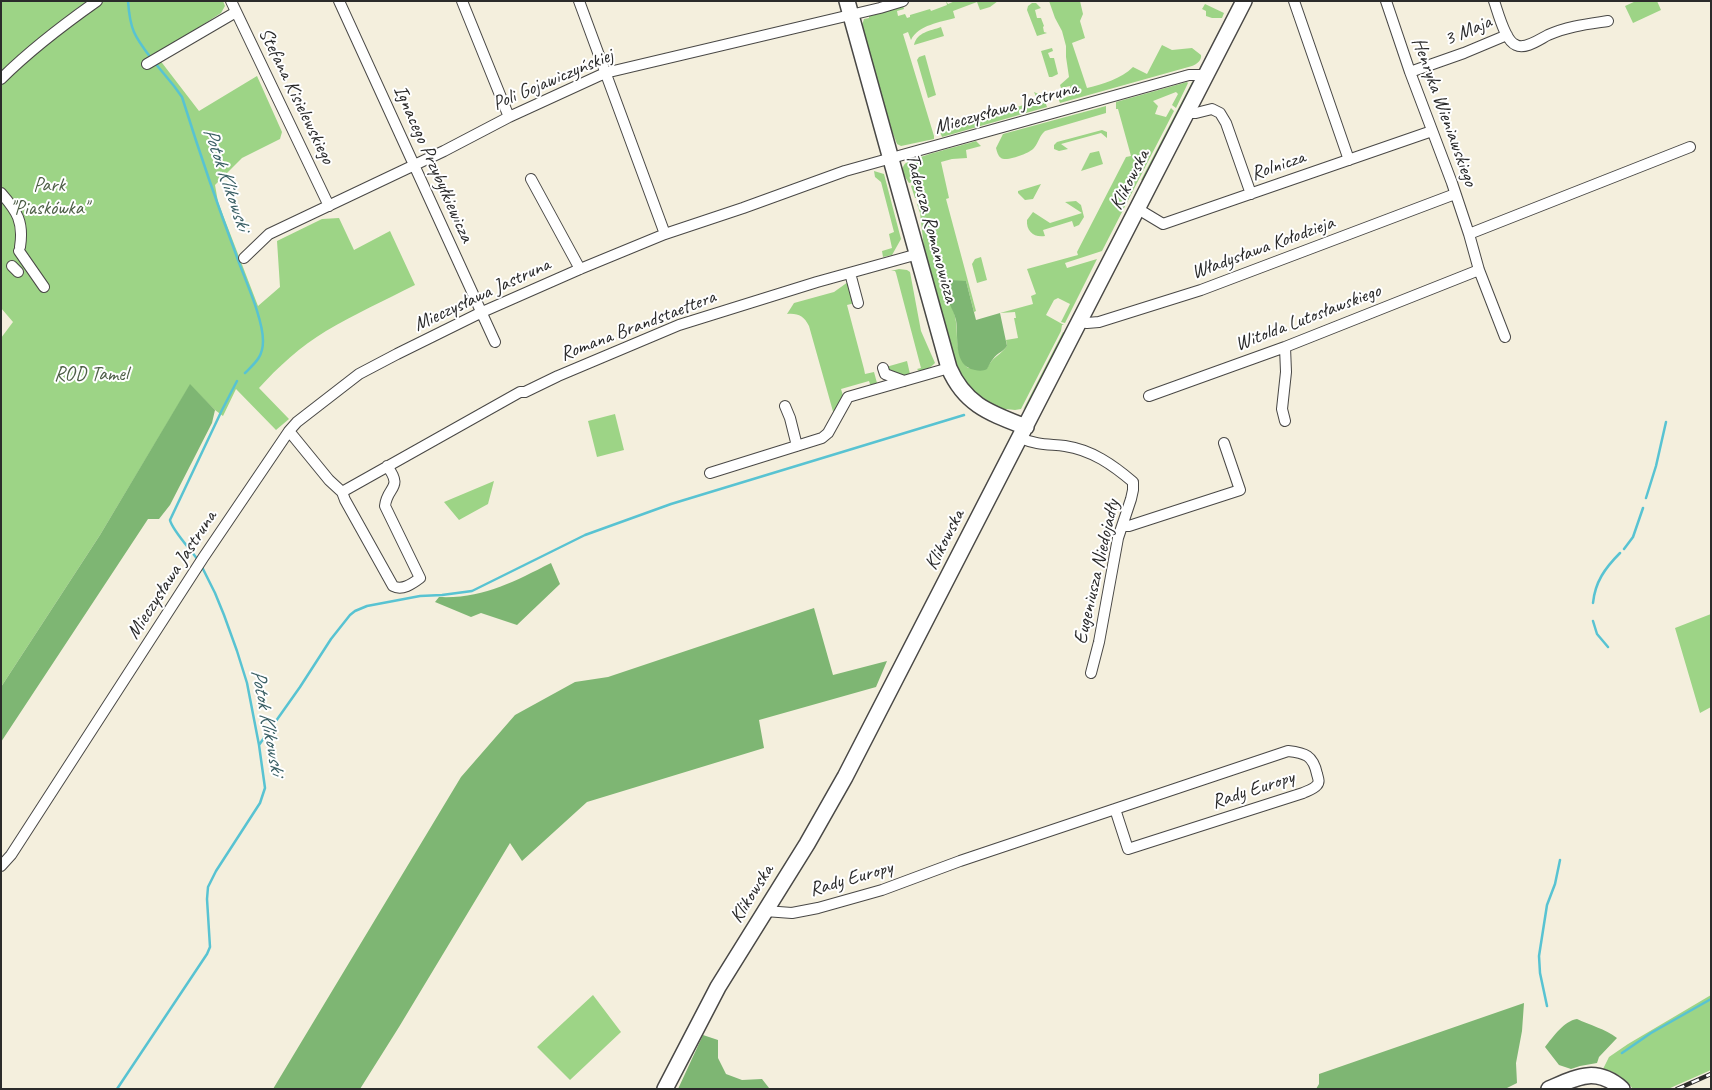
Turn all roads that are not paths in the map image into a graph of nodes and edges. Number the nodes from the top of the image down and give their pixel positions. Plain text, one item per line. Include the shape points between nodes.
1 (97, 1) edge
2 (231, 1) edge
3 (339, 1) edge
4 (462, 1) edge
5 (579, 1) edge
6 (903, 1) edge
7 (1244, 1) edge
8 (1294, 1) edge
9 (1386, 1) edge
10 (1494, 1) edge
11 (849, 8) edge
12 (236, 12) junction
13 (1608, 21) dead end
14 (1507, 34) junction
15 (151, 61) dead end
16 (605, 72) junction
17 (1410, 72) junction
18 (1206, 75) junction
19 (1, 78) edge
20 (1187, 112) junction
21 (509, 117) junction
22 (1432, 131) junction
23 (1690, 147) dead end
24 (891, 158) junction
25 (1349, 160) junction
26 (414, 164) junction
27 (531, 179) dead end
28 (1, 193) edge
29 (1251, 194) junction
30 (1455, 194) junction
31 (329, 206) junction
32 (1138, 209) junction
33 (666, 234) junction
34 (1470, 234) junction
35 (918, 254) junction
36 (244, 258) dead end
37 (580, 269) junction
38 (1479, 270) junction
39 (853, 272) junction
40 (44, 287) dead end
41 (861, 302) dead end
42 (480, 313) junction
43 (1080, 322) junction
44 (1505, 337) dead end
45 (495, 342) dead end
46 (1285, 347) junction
47 (949, 368) junction
48 (904, 381) junction
49 (886, 386) junction
50 (1149, 396) dead end
51 (785, 406) dead end
52 (1285, 421) dead end
53 (289, 431) junction
54 (1023, 432) junction
55 (1224, 443) dead end
56 (797, 446) junction
57 (387, 466) junction
58 (710, 473) dead end
59 (342, 492) junction
60 (1122, 526) junction
61 (1091, 673) dead end
62 (1115, 809) junction
63 (1, 866) edge
64 (765, 911) junction
65 (665, 1089) edge
66 (1549, 1089) edge
67 (1622, 1089) edge

1 - 19 street
2 - 12 street, Stefana Kisielewskiego
3 - 26 street, Ignacego Przybyłkiewicza
4 - 21 street
5 - 16 street
6 - 11 street, Poli Gojawiczyńskiej
7 - 18 street, Klikowska
8 - 25 street
9 - 17 street, Henryka Wieniawskiego
10 - 14 street, 3 Maja
11 - 16 street, Poli Gojawiczyńskiej
11 - 24 street, Tadeusza Romanowicza
12 - 15 street
12 - 31 street, Stefana Kisielewskiego
13 - 14 street via 1574,26 1524,46 1516,46
14 - 17 street, 3 Maja
16 - 21 street, Poli Gojawiczyńskiej
16 - 33 street
17 - 22 street, Henryka Wieniawskiego
18 - 20 street, Klikowska
18 - 24 street, Mieczysława Jastruna via 1189,74
20 - 29 street via 1212,109 1220,113
20 - 32 street, Klikowska
21 - 26 street, Poli Gojawiczyńskiej
22 - 25 street, Rolnicza
22 - 30 street, Henryka Wieniawskiego
23 - 34 street
24 - 33 street, Mieczysława Jastruna
24 - 35 street, Tadeusza Romanowicza
25 - 29 street, Rolnicza
26 - 31 street, Poli Gojawiczyńskiej
26 - 42 street, Ignacego Przybyłkiewicza
27 - 37 street
28 - 40 street via 22,224 19,249
29 - 32 street, Rolnicza via 1163,224
30 - 34 street, Henryka Wieniawskiego
30 - 43 street, Władysława Kołodzieja via 1201,290 1099,322
31 - 36 street, Poli Gojawiczyńskiej via 270,234
32 - 43 street, Klikowska
33 - 37 street, Mieczysława Jastruna
34 - 38 street, Henryka Wieniawskiego
35 - 39 street, Romana Brandstaettera
35 - 47 street, Tadeusza Romanowicza
37 - 42 street, Mieczysława Jastruna
38 - 44 street, Henryka Wieniawskiego
38 - 46 street, Witolda Lutosławskiego
39 - 41 street
39 - 57 street, Romana Brandstaettera via 676,326 520,392
42 - 45 street, Ignacego Przybyłkiewicza
42 - 53 street, Mieczysława Jastruna via 359,374
43 - 54 street, Klikowska
46 - 50 street, Witolda Lutosławskiego
46 - 52 street via 1282,409
47 - 48 street
47 - 54 street, Tadeusza Romanowicza via 958,385 978,406
48 - 49 street
48 - 49 street via 885,374 880,368 882,382
49 - 56 street via 848,397 828,433
51 - 56 street
53 - 59 street
53 - 63 street, Mieczysława Jastruna
54 - 60 street, Eugeniusza Niedojadły via 1033,444 1078,449 1100,457 1133,482
54 - 64 street, Klikowska via 836,794
55 - 60 street via 1240,490
56 - 58 street
57 - 59 street, Romana Brandstaettera
57 - 59 street via 395,481 385,506 420,578 416,581 403,587 392,586
60 - 61 street, Eugeniusza Niedojadły
62 - 62 street, Rady Europy via 1288,752 1301,752 1311,758 1319,782 1303,793 1128,849
62 - 64 street, Rady Europy via 882,890 792,913
64 - 65 street, Klikowska via 718,987
66 - 67 street via 1582,1076 1598,1076 1613,1081

